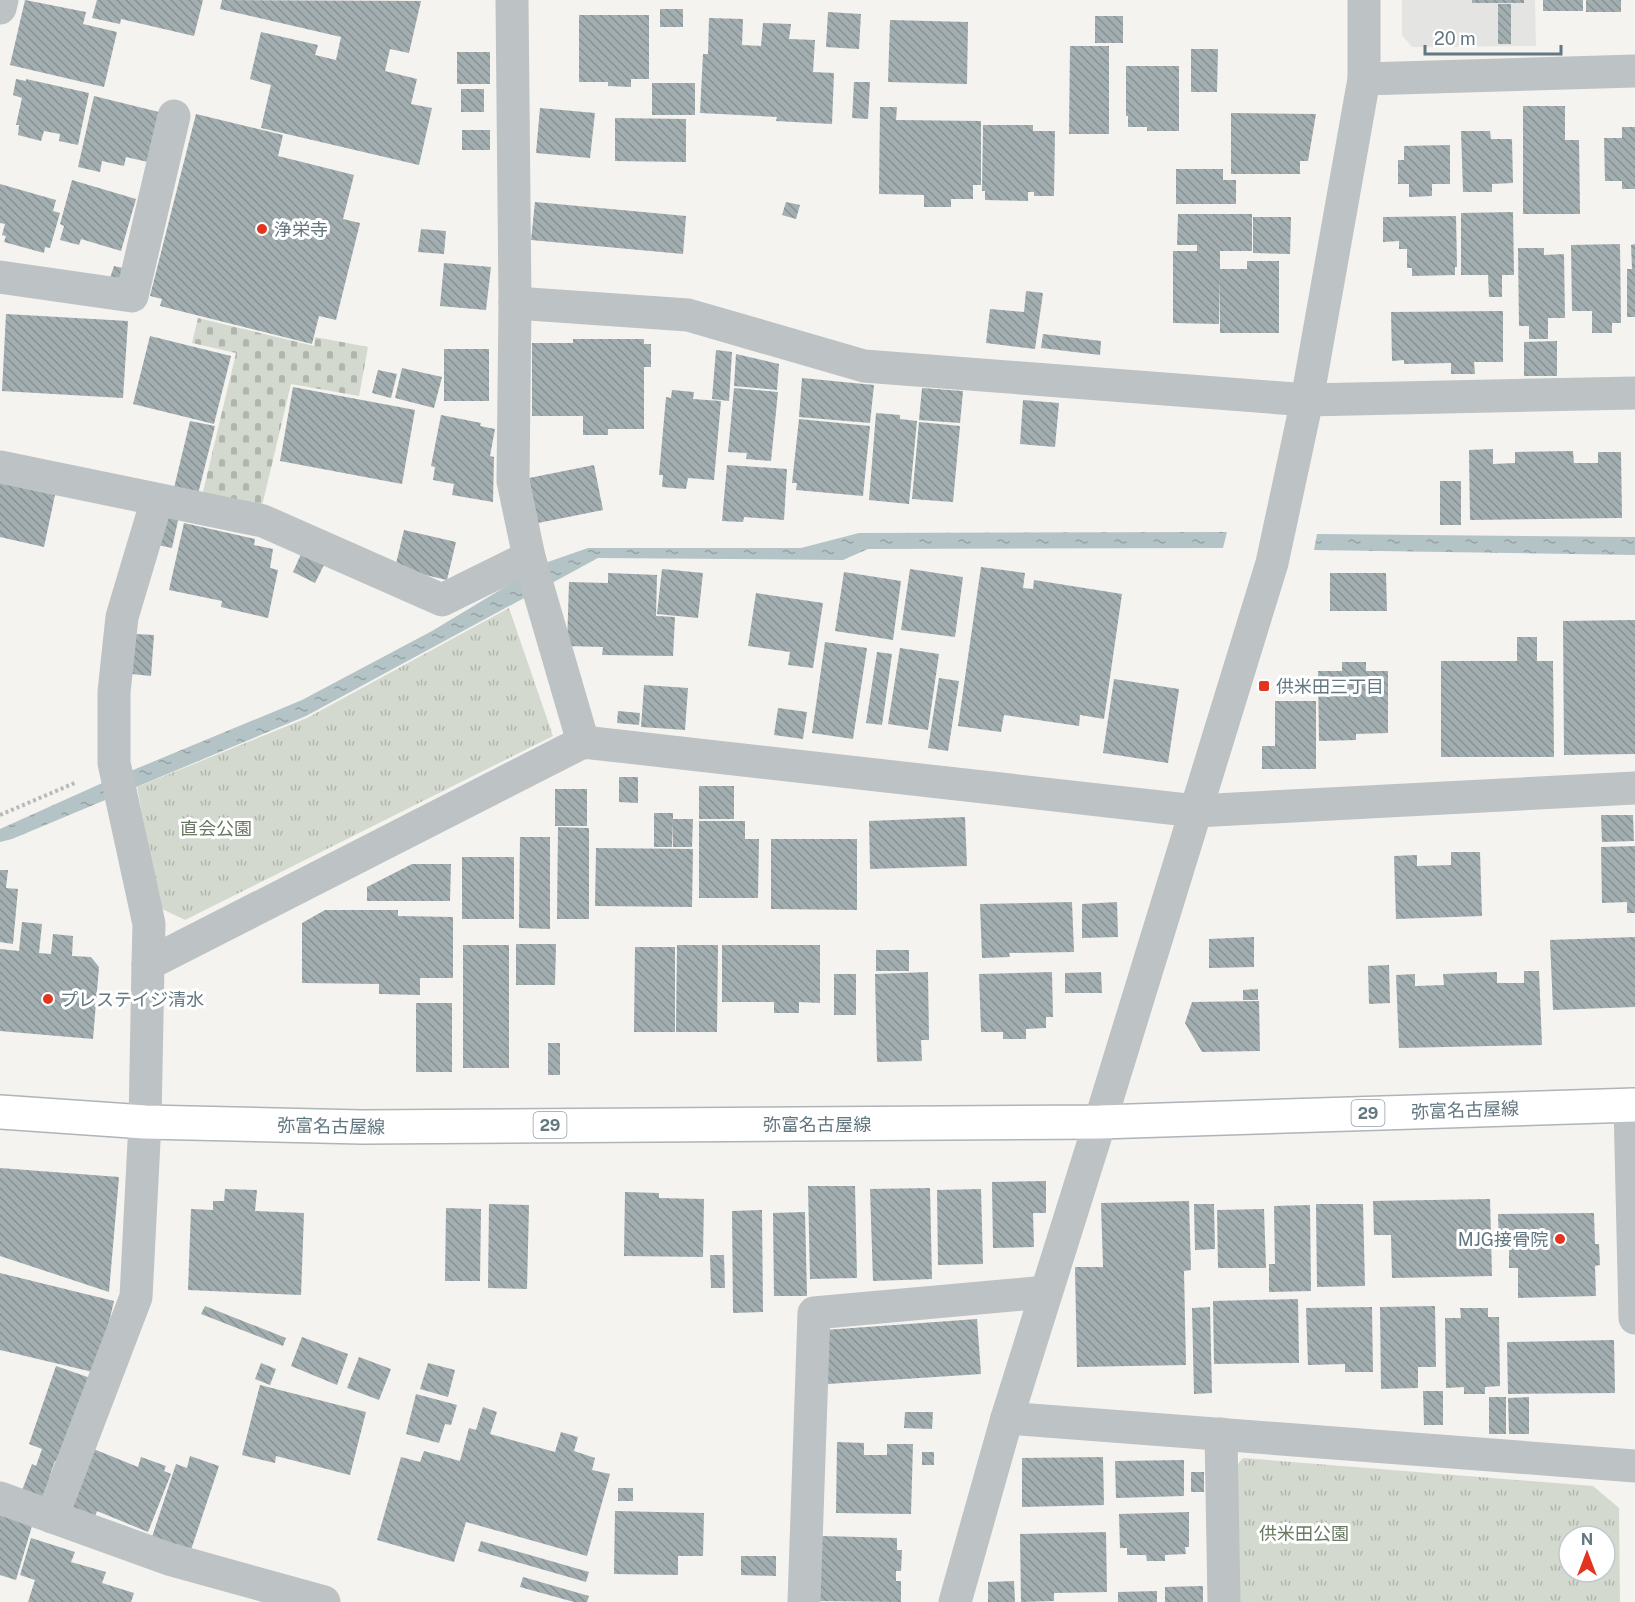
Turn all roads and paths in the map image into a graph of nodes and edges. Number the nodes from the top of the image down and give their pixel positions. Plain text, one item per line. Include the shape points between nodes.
1 (2, 0) edge
2 (1364, 0) edge
3 (518, 2) edge
4 (0, 9) edge
5 (1635, 71) edge
6 (1364, 79) junction
7 (174, 116) dead end
8 (0, 277) edge
9 (515, 303) junction
10 (1635, 393) edge
11 (1307, 400) junction
12 (0, 467) edge
13 (157, 500) junction
14 (534, 573) junction
15 (583, 742) junction
16 (117, 777) junction
17 (1635, 788) edge
18 (1196, 811) junction
19 (0, 814) edge
20 (148, 964) junction
21 (1632, 1105) edge
22 (0, 1112) edge
23 (145, 1122) junction
24 (1100, 1122) junction
25 (1046, 1292) junction
26 (1635, 1318) edge
27 (1007, 1418) junction
28 (1221, 1434) junction
29 (1635, 1466) edge
30 (0, 1498) edge
31 (52, 1516) junction
32 (324, 1602) edge
33 (804, 1602) edge
34 (955, 1602) edge
35 (1224, 1602) edge

1 - 4 street
2 - 6 street
3 - 9 street
5 - 6 street
6 - 11 street
7 - 8 street via 132,296
9 - 11 street via 688,315 864,366
9 - 14 street via 513,481
10 - 11 street
11 - 18 street via 1272,563
12 - 13 street
13 - 14 street via 263,521 442,600
13 - 16 street via 122,617 114,692
14 - 15 street
15 - 18 street
15 - 20 street
16 - 19 path via 74,784
16 - 20 street via 149,924
17 - 18 street
18 - 24 street
20 - 23 street
21 - 24 main road, 弥富名古屋線 / 29
21 - 26 street
22 - 23 main road, 弥富名古屋線 / 29
23 - 24 main road, 弥富名古屋線 / 29 via 362,1127
23 - 31 street via 136,1297
24 - 25 street
25 - 27 street
25 - 33 street via 814,1313
27 - 28 street
27 - 34 street
28 - 29 street
28 - 35 street
30 - 31 street
31 - 32 street via 169,1559

